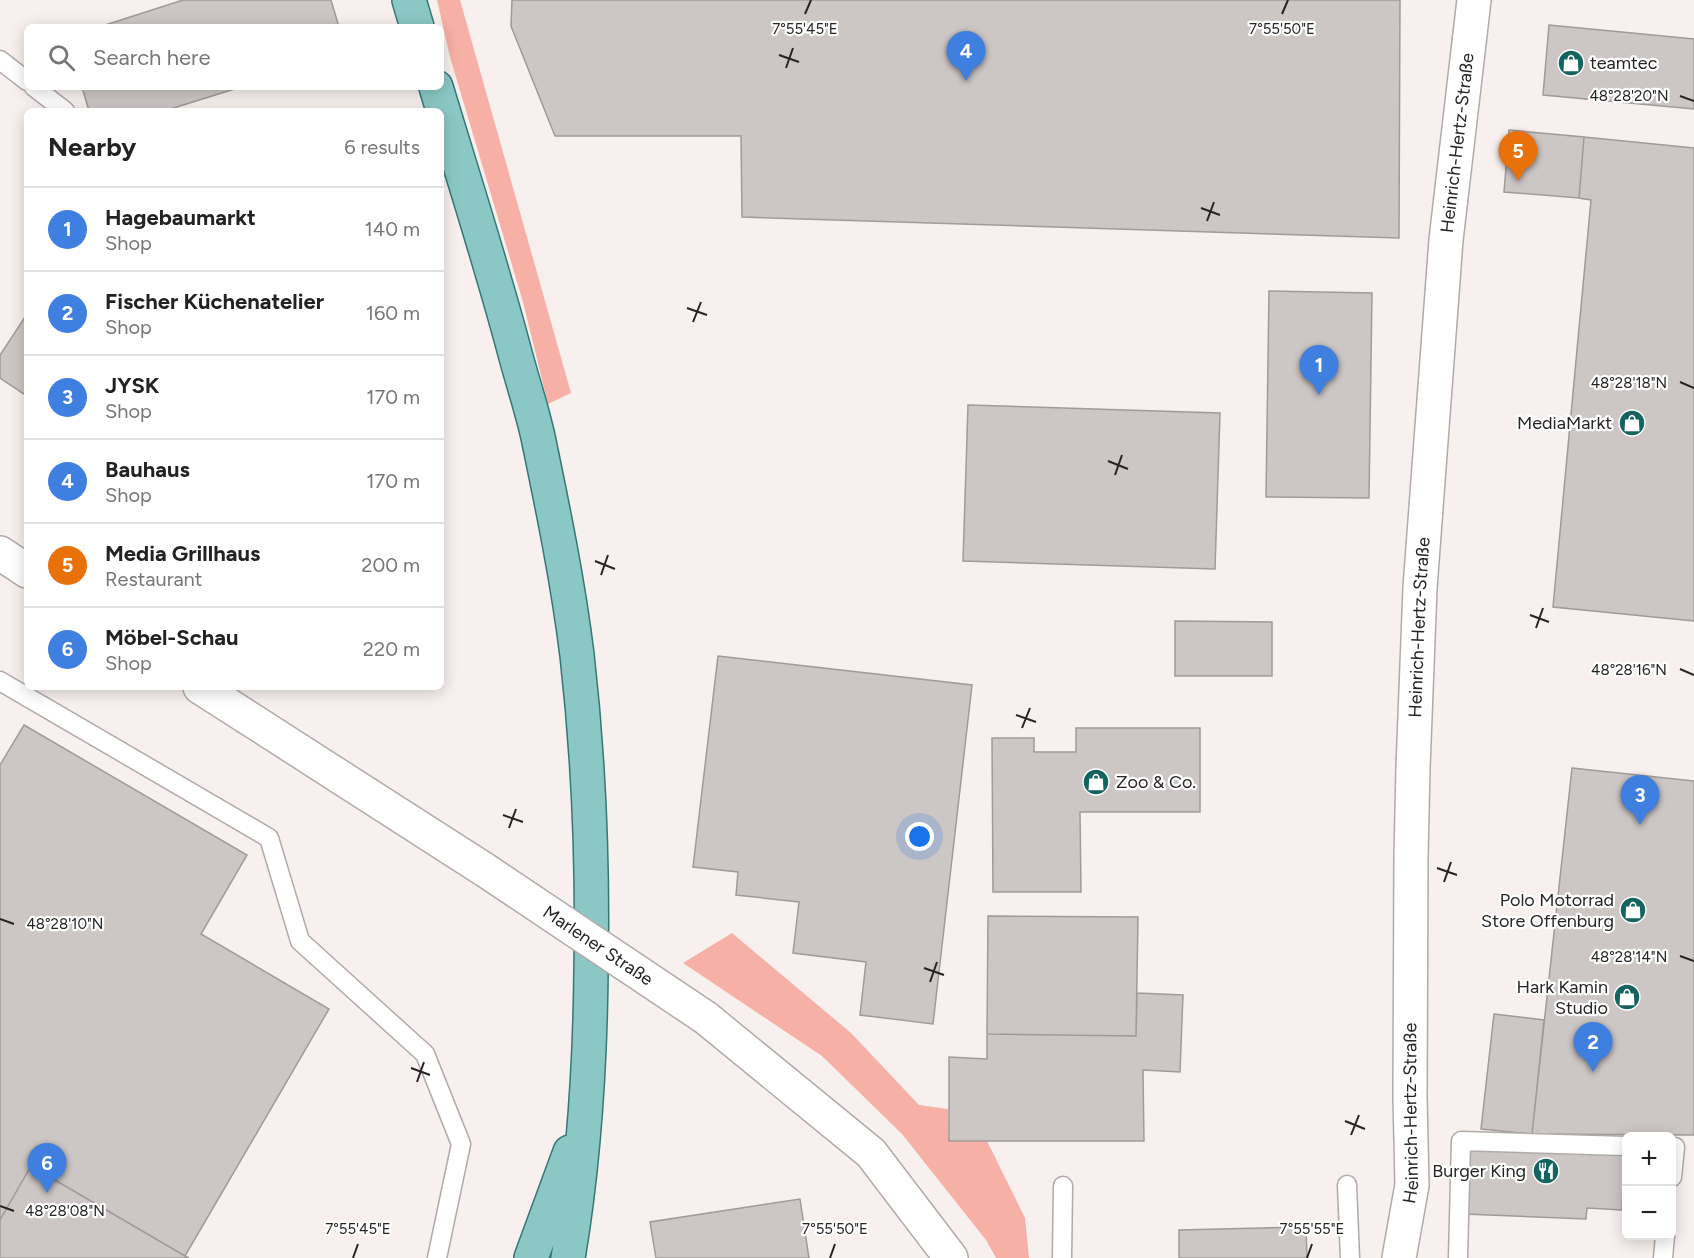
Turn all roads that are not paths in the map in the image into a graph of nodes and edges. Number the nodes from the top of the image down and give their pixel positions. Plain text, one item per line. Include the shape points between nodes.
1 (409, 0) edge
2 (1474, 0) edge
3 (416, 24) edge
4 (0, 60) edge
5 (24, 79) edge
6 (38, 90) edge
7 (437, 90) edge
8 (61, 108) edge
9 (442, 108) edge
10 (444, 113) edge
11 (0, 552) edge
12 (24, 569) edge
13 (0, 681) edge
14 (205, 690) edge
15 (586, 1109) junction
16 (1622, 1146) edge
17 (1347, 1185) dead end
18 (1063, 1186) dead end
19 (576, 1212) junction
20 (1665, 1240) edge
21 (437, 1258) edge
22 (531, 1258) edge
23 (568, 1258) edge
24 (588, 1258) edge
25 (951, 1258) edge
26 (1062, 1258) edge
27 (1350, 1258) edge
28 (1399, 1258) edge
29 (1458, 1258) edge
30 (1663, 1258) edge

1 - 3 main road
2 - 28 street, Heinrich-Hertz-Straße via 1446,240 1420,588 1411,857 1413,1185
4 - 5 lane
6 - 8 lane
7 - 9 main road
10 - 15 main road via 537,434 577,655 592,890
11 - 12 street
13 - 21 lane via 269,838 300,940 425,1054 449,1114 460,1144
14 - 25 street, Marlener Straße, bridge via 706,1018 871,1154
15 - 19 main road
15 - 22 main road
16 - 29 lane via 1461,1141
17 - 27 lane
18 - 26 lane
19 - 23 main road
19 - 24 main road
20 - 30 lane

